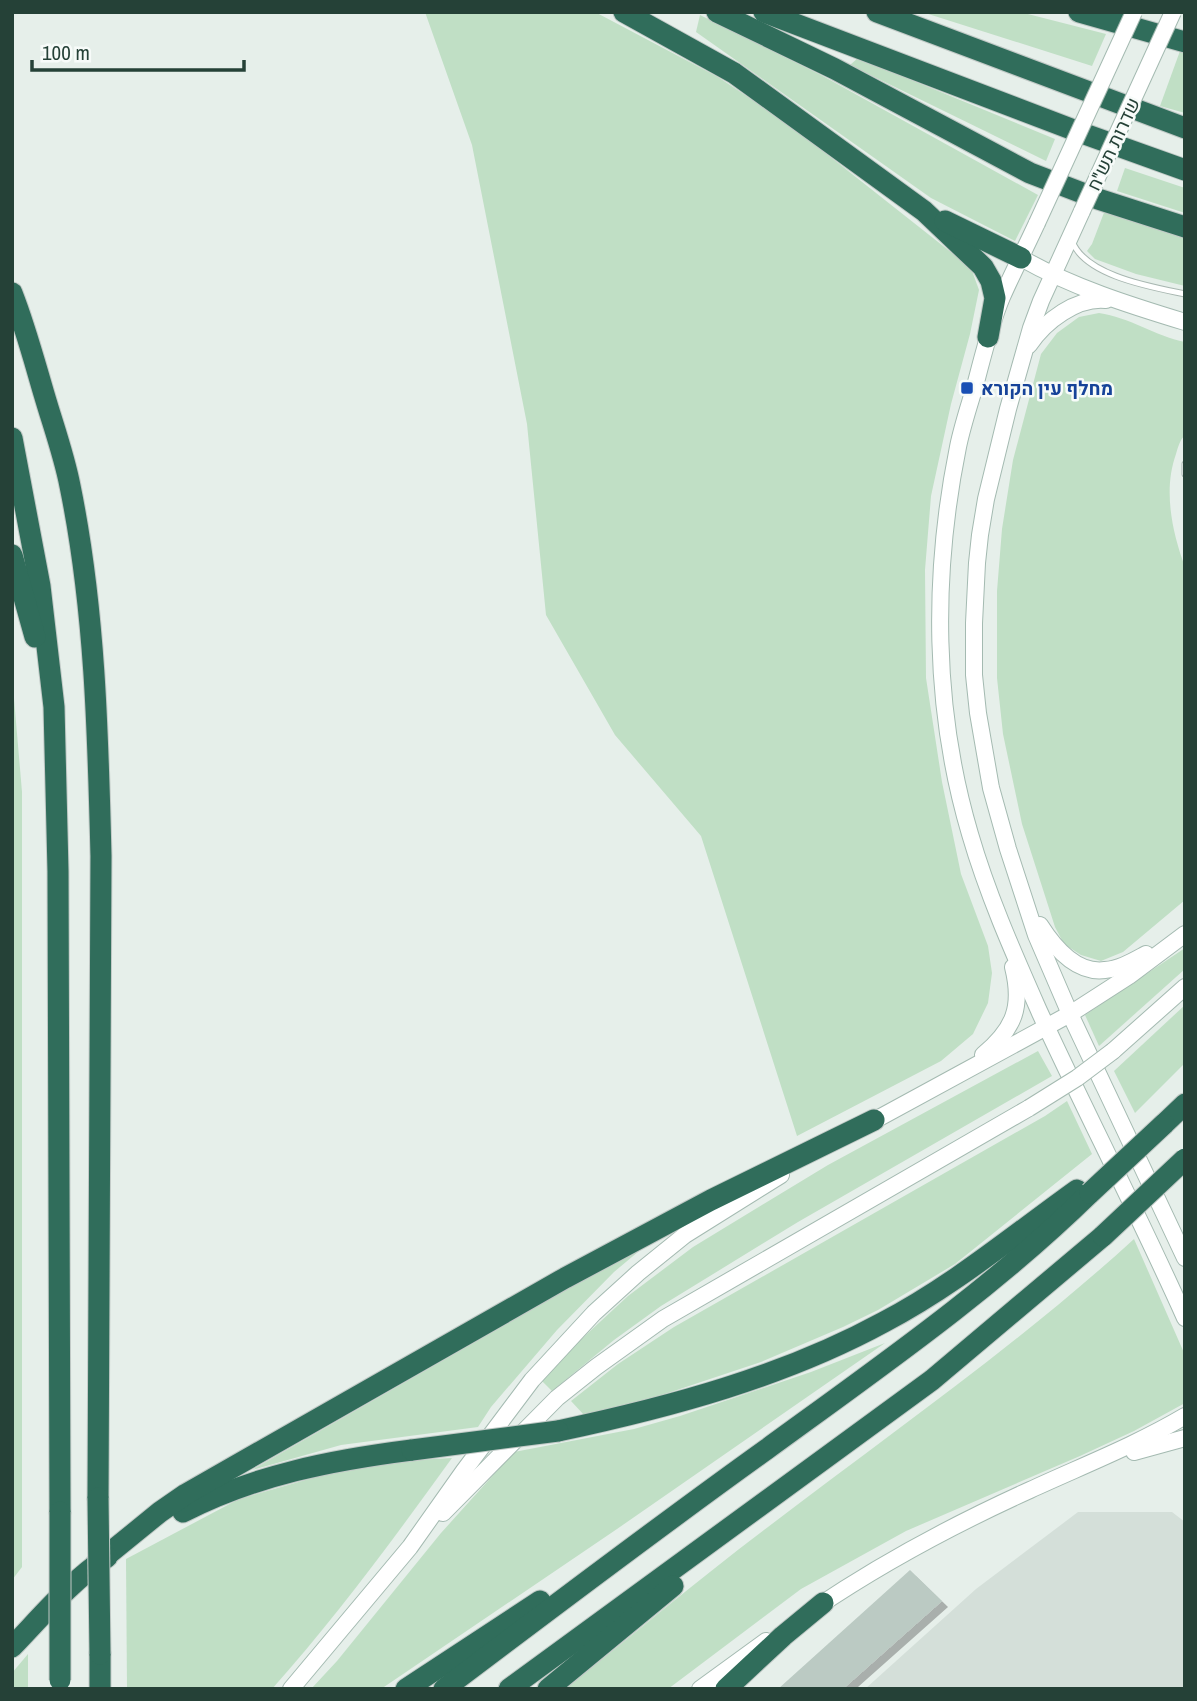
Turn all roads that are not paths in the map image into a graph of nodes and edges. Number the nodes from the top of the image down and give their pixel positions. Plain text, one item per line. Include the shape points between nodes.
1 (624, 12) edge
2 (717, 12) edge
3 (764, 12) edge
4 (877, 12) edge
5 (1079, 12) edge
6 (1134, 12) edge
7 (1173, 12) edge
8 (1185, 42) edge
9 (1185, 128) edge
10 (1185, 170) edge
11 (924, 211) junction
12 (1185, 227) edge
13 (1070, 237) junction
14 (1021, 258) junction
15 (1052, 276) junction
16 (12, 293) edge
17 (1185, 294) edge
18 (1119, 300) junction
19 (1185, 323) edge
20 (988, 337) junction
21 (1022, 356) junction
22 (12, 438) edge
23 (1185, 464) edge
24 (1185, 474) edge
25 (12, 555) edge
26 (54, 707) junction
27 (1024, 900) junction
28 (1003, 931) junction
29 (1185, 933) edge
30 (1185, 987) edge
31 (1070, 1014) junction
32 (1047, 1028) junction
33 (965, 1070) junction
34 (1185, 1104) edge
35 (874, 1120) junction
36 (1185, 1159) edge
37 (1087, 1189) junction
38 (1185, 1258) edge
39 (1185, 1318) edge
40 (886, 1415) junction
41 (1185, 1416) edge
42 (1185, 1438) edge
43 (1071, 1471) junction
44 (674, 1516) junction
45 (410, 1548) junction
46 (96, 1564) junction
47 (823, 1603) junction
48 (12, 1647) edge
49 (60, 1684) edge
50 (100, 1689) edge
51 (291, 1689) edge
52 (406, 1689) edge
53 (444, 1689) edge
54 (509, 1689) edge
55 (548, 1689) edge
56 (700, 1689) edge
57 (726, 1689) edge

1 - 11 highway via 734,73
2 - 12 highway via 1030,173
3 - 10 highway
4 - 9 highway
5 - 8 highway
6 - 14 main road, שדרות תש"ח, bridge
7 - 13 main road, שדרות תש"ח, bridge
11 - 14 highway
11 - 20 highway via 983,267 995,298
13 - 15 main road, שדרות תש"ח
13 - 17 lane via 1080,255 1099,269
14 - 15 main road
14 - 20 main road, שדרות תש"ח
15 - 18 main road
15 - 21 main road, שדרות תש"ח
16 - 50 highway, bridge via 70,484 94,662 101,856
18 - 19 main road
18 - 21 main road via 1088,300 1076,306 1047,325
20 - 28 main road, שדרות תש"ח via 958,446 950,494 941,593 941,665 957,787
21 - 27 main road, שדרות תש"ח via 980,535 974,676 990,788
22 - 26 highway via 40,586
23 - 24 lane
25 - 26 highway
26 - 49 highway, bridge
27 - 29 main road via 1049,940 1069,960 1095,971 1118,968
27 - 31 main road
28 - 32 main road
28 - 33 main road via 1015,976 1017,1006 1004,1034
29 - 31 main road
30 - 45 main road, bridge via 1077,1078 629,1343 557,1398
31 - 32 main road
31 - 38 main road
32 - 33 main road
32 - 39 main road
33 - 35 main road
34 - 37 highway, bridge
35 - 45 main road via 685,1235 608,1300 532,1380
35 - 46 highway via 565,1278 186,1494
36 - 40 highway, bridge via 1103,1236
37 - 44 highway via 1016,1260 925,1334
37 - 46 highway, bridge via 884,1322 768,1373 558,1431 370,1455 281,1474 227,1491 180,1513
40 - 54 highway
40 - 55 highway
41 - 43 main road
42 - 43 main road
43 - 47 main road via 923,1542
44 - 52 highway
44 - 53 highway
45 - 51 main road
46 - 48 highway
47 - 56 main road
47 - 57 highway

